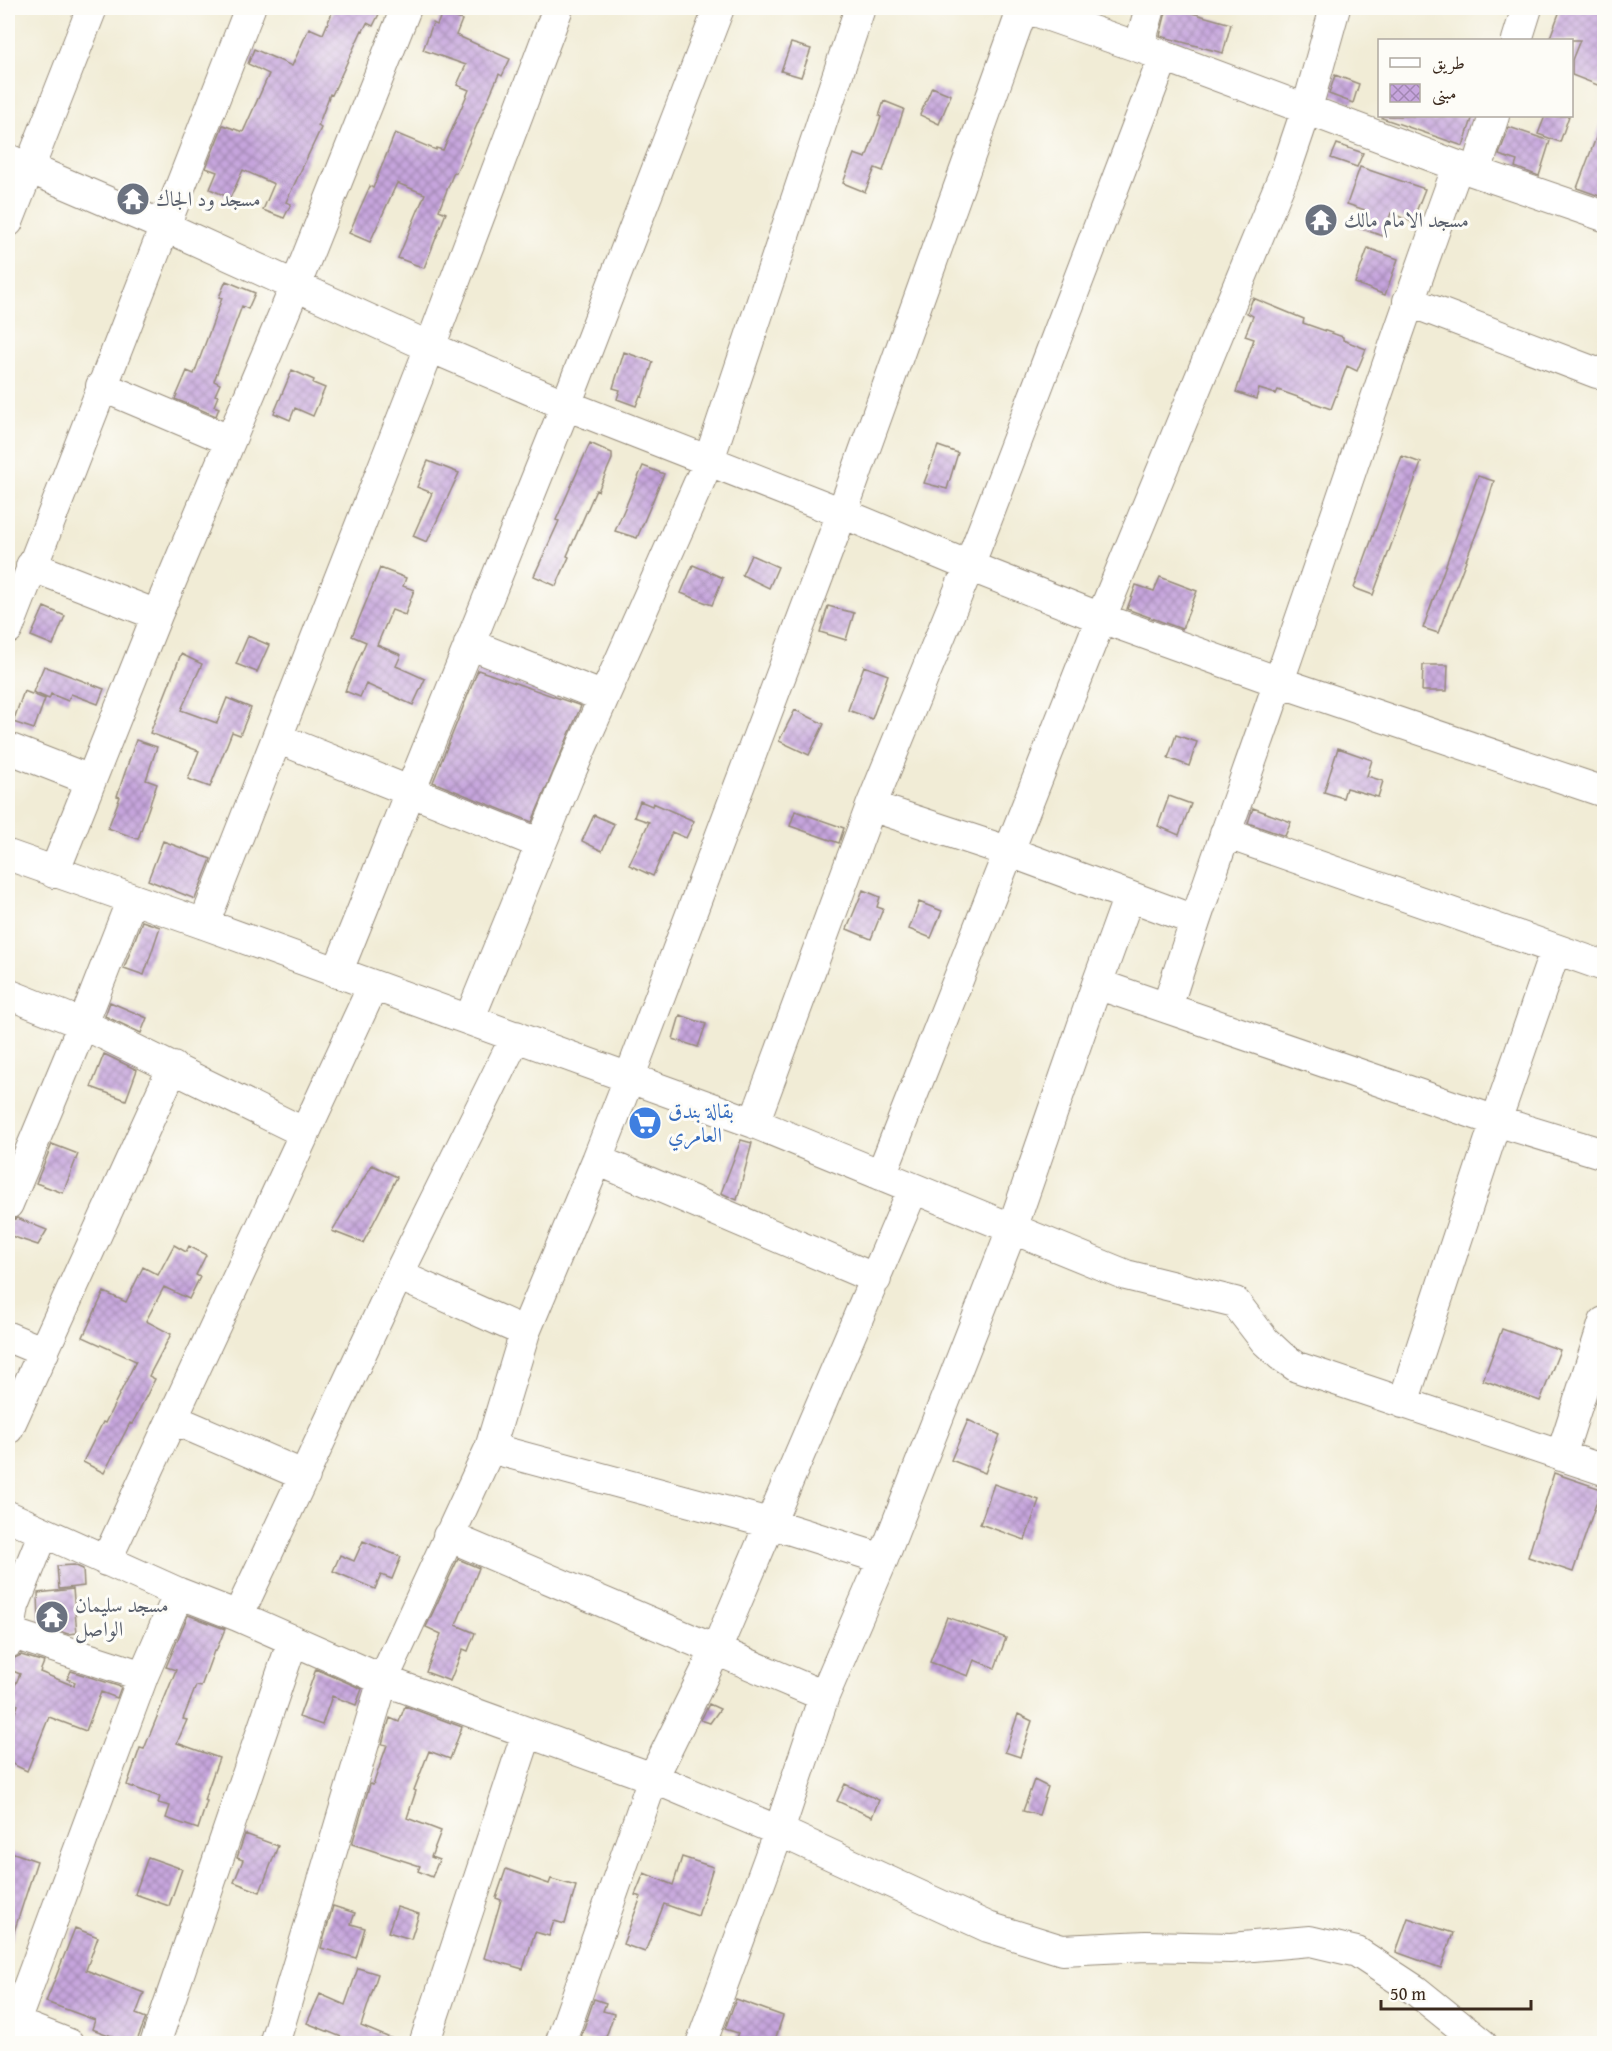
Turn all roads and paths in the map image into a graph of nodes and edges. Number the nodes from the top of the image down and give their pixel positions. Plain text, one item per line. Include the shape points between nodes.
1 (92, 8) edge
2 (250, 8) edge
3 (406, 8) edge
4 (558, 8) edge
5 (719, 8) edge
6 (860, 8) edge
7 (1150, 8) edge
8 (1335, 8) edge
9 (1527, 8) edge
10 (1039, 10) edge
11 (1516, 39) edge
12 (1151, 51) junction
13 (1307, 108) junction
14 (1493, 117) edge
15 (18, 163) edge
16 (1467, 169) junction
17 (1605, 216) edge
18 (8, 222) edge
19 (164, 226) junction
20 (295, 287) junction
21 (1408, 301) junction
22 (430, 347) junction
23 (1605, 371) edge
24 (101, 386) junction
25 (566, 405) junction
26 (229, 440) junction
27 (710, 460) junction
28 (842, 513) junction
29 (32, 566) junction
30 (969, 566) junction
31 (157, 615) junction
32 (1101, 618) junction
33 (8, 629) edge
34 (469, 644) junction
35 (1279, 682) junction
36 (604, 697) junction
37 (277, 738) junction
38 (8, 748) edge
39 (90, 780) junction
40 (1605, 792) edge
41 (410, 793) junction
42 (871, 806) junction
43 (1225, 833) junction
44 (541, 844) junction
45 (1010, 852) junction
46 (8, 855) edge
47 (54, 873) junction
48 (1129, 896) junction
49 (132, 899) junction
50 (1194, 920) junction
51 (204, 924) junction
52 (1556, 951) junction
53 (1605, 966) edge
54 (337, 973) junction
55 (1097, 984) junction
56 (373, 986) junction
57 (8, 993) edge
58 (1167, 1008) junction
59 (469, 1020) junction
60 (83, 1024) junction
61 (516, 1036) junction
62 (173, 1067) junction
63 (630, 1076) junction
64 (1496, 1120) junction
65 (754, 1123) junction
66 (305, 1132) junction
67 (1605, 1154) edge
68 (597, 1160) junction
69 (881, 1175) junction
70 (913, 1189) junction
71 (8, 1204) edge
72 (1012, 1229) junction
73 (398, 1275) junction
74 (876, 1279) junction
75 (1605, 1322) edge
76 (525, 1332) junction
77 (8, 1337) edge
78 (44, 1352) junction
79 (1403, 1403) junction
80 (173, 1419) junction
81 (8, 1430) edge
82 (490, 1448) junction
83 (1561, 1456) junction
84 (1605, 1470) edge
85 (305, 1476) junction
86 (8, 1516) edge
87 (770, 1522) junction
88 (43, 1534) junction
89 (447, 1536) junction
90 (883, 1559) junction
91 (106, 1561) junction
92 (179, 1593) junction
93 (238, 1616) junction
94 (10, 1621) edge
95 (293, 1640) junction
96 (716, 1650) junction
97 (143, 1676) junction
98 (383, 1680) junction
99 (824, 1696) junction
100 (527, 1733) junction
101 (653, 1778) junction
102 (779, 1831) junction
103 (10, 2028) edge
104 (69, 2043) edge
105 (155, 2043) edge
106 (273, 2043) edge
107 (424, 2043) edge
108 (560, 2043) edge
109 (701, 2043) edge
110 (1482, 2043) edge

1 - 15 street
2 - 19 street
3 - 20 street
4 - 22 street
5 - 25 street
6 - 27 street
7 - 12 street
8 - 13 street
9 - 11 street
10 - 12 street
10 - 28 street
12 - 13 street
12 - 30 street
13 - 16 street
13 - 32 street via 1287,167
14 - 16 street
15 - 18 street
15 - 19 street
16 - 17 street
16 - 21 street
19 - 20 street
19 - 24 street
20 - 22 street
20 - 26 street
21 - 23 street via 1597,373
21 - 35 street
22 - 25 street
22 - 37 street
24 - 26 street
24 - 29 street
25 - 27 street
25 - 34 street
26 - 31 street
27 - 28 street
27 - 36 street
28 - 30 street
28 - 63 street
29 - 31 street
29 - 33 street
30 - 32 street
30 - 42 street
31 - 39 street
32 - 35 street
32 - 45 street
34 - 36 street
34 - 41 street
35 - 40 street
35 - 43 street
36 - 44 street
37 - 41 street
37 - 51 street
38 - 39 street
39 - 47 street
41 - 44 street
41 - 54 street
42 - 45 street
42 - 65 street
43 - 50 street
43 - 52 street
44 - 59 street
45 - 48 street
45 - 69 street
46 - 47 street
47 - 49 street
48 - 50 street
48 - 55 street
49 - 51 street
49 - 60 street
50 - 58 street
51 - 54 street
52 - 53 street
52 - 64 street
54 - 56 street
55 - 58 street
55 - 72 street
56 - 59 street
56 - 66 street
57 - 60 street
58 - 64 street
59 - 61 street
60 - 62 street
60 - 71 street
61 - 63 street
61 - 73 street
62 - 66 street
62 - 78 street
63 - 65 street
63 - 68 street
64 - 67 street
64 - 79 street
65 - 69 street
66 - 80 street
68 - 74 street
68 - 76 street
69 - 70 street
70 - 72 street
70 - 74 street
72 - 79 street via 1126,1275 1235,1302 1265,1341 1297,1367
72 - 90 street
73 - 76 street
73 - 85 street
74 - 87 street
75 - 83 street
76 - 82 street
77 - 78 street
78 - 81 street
79 - 83 street
80 - 85 street
80 - 91 street
82 - 87 street
82 - 89 street
83 - 84 street
85 - 93 street
86 - 88 street
87 - 90 street
87 - 96 street
88 - 91 street
88 - 94 street
89 - 96 street
89 - 98 street
90 - 99 street
91 - 92 street
92 - 93 street
92 - 97 street
93 - 95 street
94 - 97 street
95 - 98 street
95 - 105 street
96 - 99 street
96 - 101 street
97 - 103 street
98 - 100 street
98 - 106 street
99 - 102 street
100 - 101 street
100 - 107 street
101 - 102 street
101 - 108 street
102 - 109 street
102 - 110 street via 988,1927 1062,1950 1146,1946 1231,1948 1310,1941 1357,1952 1415,1990
103 - 104 street

